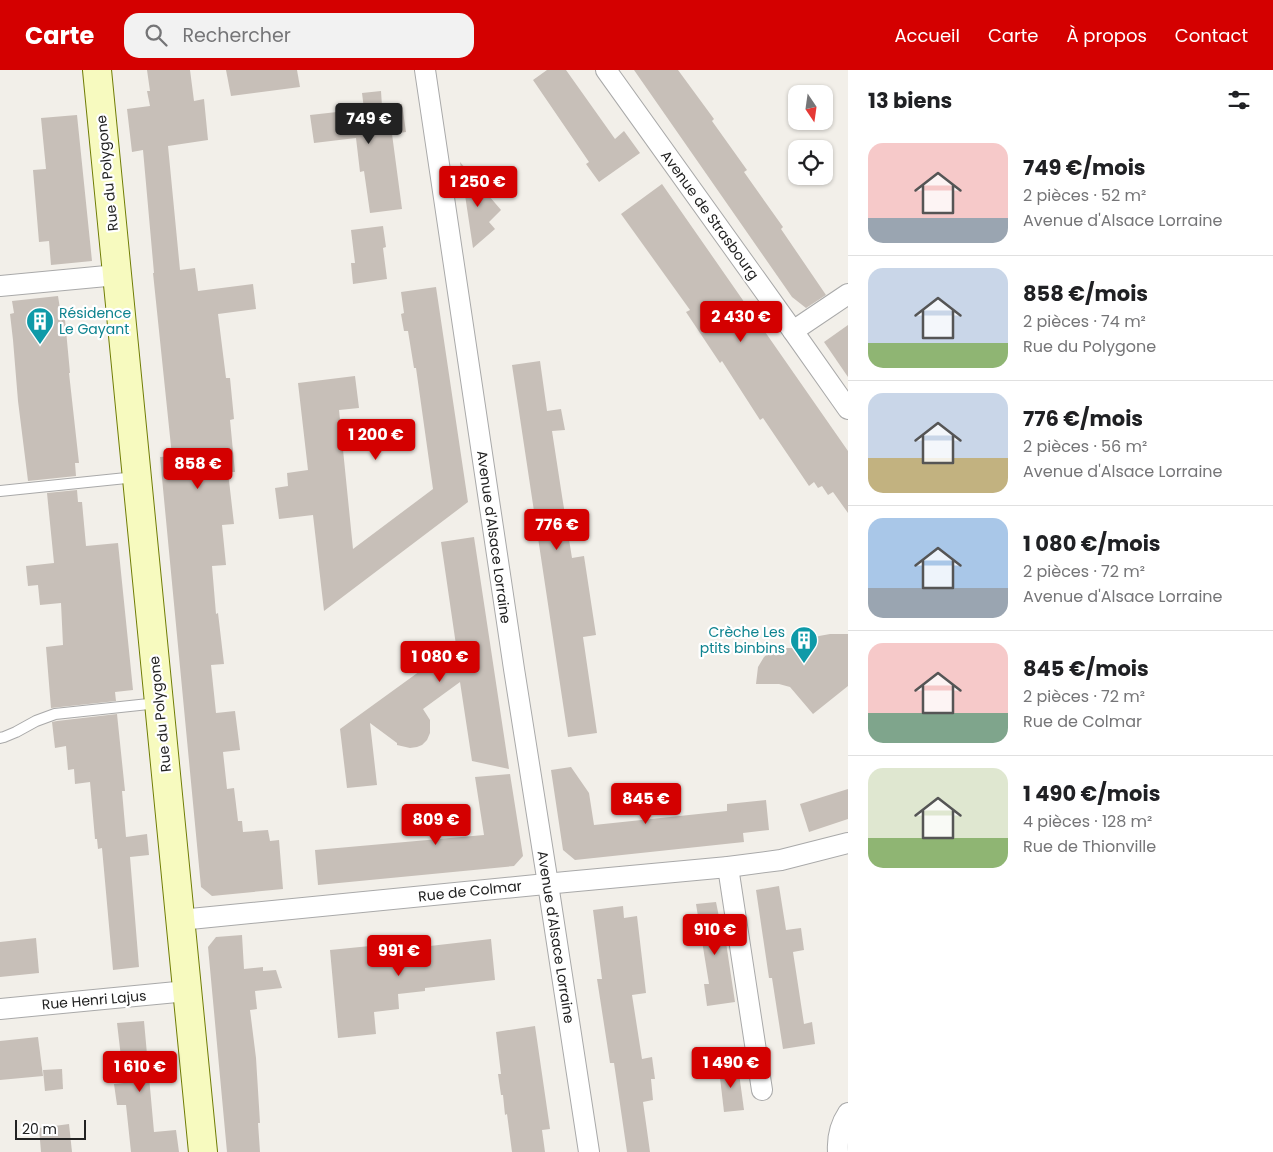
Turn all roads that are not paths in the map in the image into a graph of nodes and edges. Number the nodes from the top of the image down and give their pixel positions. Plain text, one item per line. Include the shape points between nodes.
1 (97, 70) edge
2 (426, 70) edge
3 (606, 70) edge
4 (117, 275) junction
5 (0, 286) edge
6 (848, 294) edge
7 (793, 331) junction
8 (848, 409) edge
9 (136, 477) junction
10 (0, 491) edge
11 (159, 703) junction
12 (0, 738) edge
13 (848, 843) edge
14 (728, 867) junction
15 (548, 884) junction
16 (180, 920) junction
17 (187, 991) junction
18 (0, 1009) edge
19 (762, 1090) dead end
20 (848, 1113) edge
21 (203, 1152) edge
22 (589, 1152) edge
23 (838, 1152) edge

1 - 4 street, Rue du Polygone
2 - 15 street, Avenue d'Alsace Lorraine
3 - 7 street, Avenue de Strasbourg
4 - 5 street
4 - 9 street, Rue du Polygone
6 - 7 street
7 - 8 street, Avenue de Strasbourg
9 - 10 lane
9 - 11 street, Rue du Polygone
11 - 12 lane via 54,714
11 - 16 street, Rue du Polygone
13 - 14 street, Rue de Colmar via 781,860
14 - 15 street, Rue de Colmar
14 - 19 street
15 - 16 street, Rue de Colmar
15 - 22 street, Avenue d'Alsace Lorraine
16 - 17 street, Rue du Polygone
17 - 18 street, Rue Henri Lajus
17 - 21 street, Rue du Polygone
20 - 23 street via 841,1125

